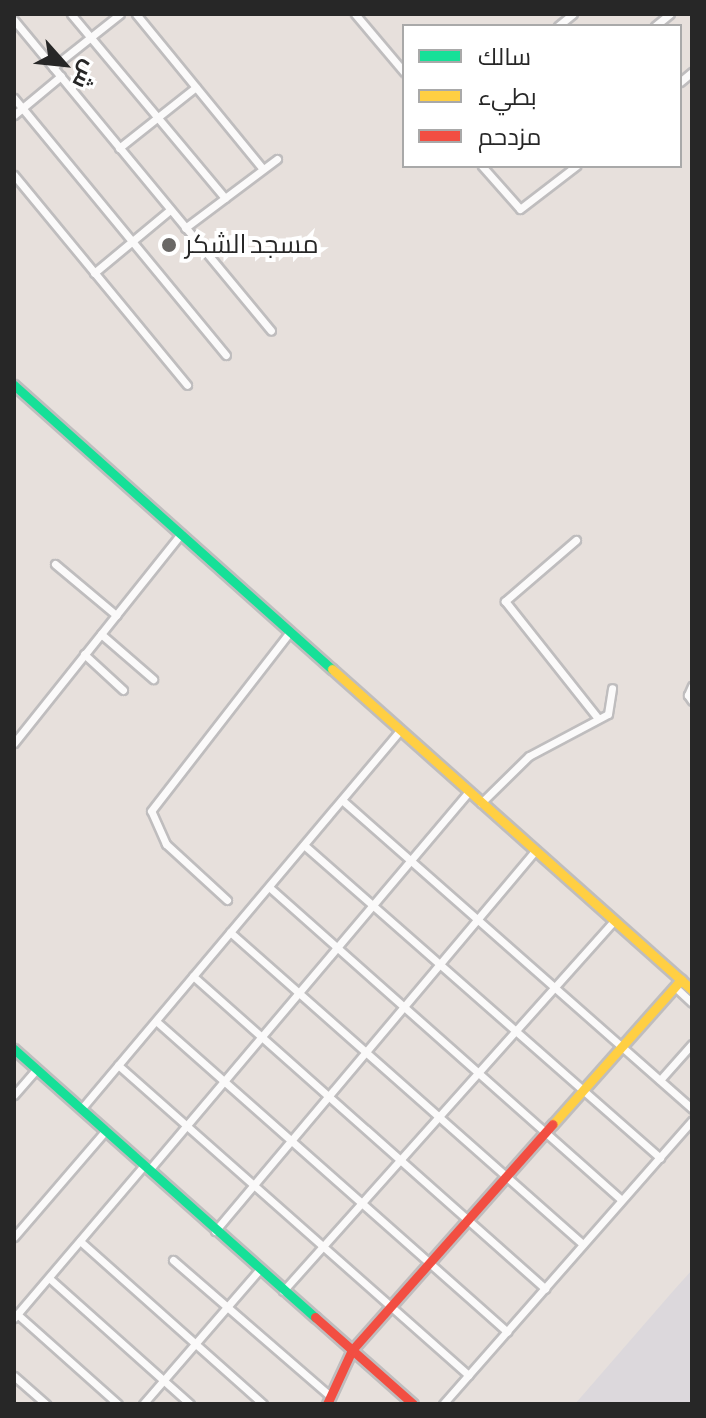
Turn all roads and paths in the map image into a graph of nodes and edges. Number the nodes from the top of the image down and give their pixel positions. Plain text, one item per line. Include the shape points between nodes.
1 (71, 14) edge
2 (120, 14) edge
3 (136, 14) edge
4 (355, 14) edge
5 (14, 20) edge
6 (91, 37) junction
7 (53, 67) junction
8 (402, 70) edge
9 (61, 76) junction
10 (196, 87) junction
11 (14, 98) edge
12 (22, 108) junction
13 (14, 115) edge
14 (157, 116) junction
15 (119, 148) junction
16 (277, 159) dead end
17 (484, 168) edge
18 (573, 168) edge
19 (263, 169) junction
20 (14, 175) edge
21 (225, 198) junction
22 (170, 210) junction
23 (185, 228) junction
24 (133, 242) junction
25 (94, 273) junction
26 (271, 331) dead end
27 (226, 355) dead end
28 (14, 385) edge
29 (187, 385) dead end
30 (181, 534) junction
31 (576, 540) dead end
32 (55, 564) dead end
33 (116, 615) junction
34 (290, 632) junction
35 (101, 634) junction
36 (84, 654) junction
37 (153, 679) dead end
38 (692, 686) edge
39 (612, 688) dead end
40 (123, 690) dead end
41 (692, 701) edge
42 (597, 717) junction
43 (400, 731) junction
44 (14, 743) edge
45 (468, 792) junction
46 (342, 800) junction
47 (481, 803) junction
48 (304, 845) junction
49 (535, 851) junction
50 (412, 859) junction
51 (269, 887) junction
52 (227, 900) dead end
53 (373, 905) junction
54 (478, 919) junction
55 (614, 921) junction
56 (230, 932) junction
57 (337, 947) junction
58 (440, 964) junction
59 (193, 976) junction
60 (678, 984) junction
61 (554, 986) junction
62 (692, 990) edge
63 (299, 993) junction
64 (692, 1003) edge
65 (404, 1007) junction
66 (156, 1021) junction
67 (514, 1031) junction
68 (261, 1037) junction
69 (692, 1044) edge
70 (622, 1046) junction
71 (14, 1049) edge
72 (366, 1052) junction
73 (118, 1065) junction
74 (37, 1069) junction
75 (476, 1072) junction
76 (660, 1080) junction
77 (224, 1081) junction
78 (584, 1090) junction
79 (14, 1095) edge
80 (329, 1097) junction
81 (82, 1108) junction
82 (692, 1109) edge
83 (437, 1118) junction
84 (692, 1121) edge
85 (186, 1125) junction
86 (106, 1130) junction
87 (545, 1133) junction
88 (292, 1141) junction
89 (660, 1158) junction
90 (400, 1161) junction
91 (146, 1167) junction
92 (506, 1177) junction
93 (254, 1186) junction
94 (621, 1200) junction
95 (362, 1203) junction
96 (468, 1220) junction
97 (215, 1231) junction
98 (14, 1237) edge
99 (80, 1241) junction
100 (583, 1244) junction
101 (323, 1246) junction
102 (173, 1260) dead end
103 (430, 1263) junction
104 (259, 1270) junction
105 (49, 1278) junction
106 (545, 1289) junction
107 (283, 1291) junction
108 (227, 1307) junction
109 (391, 1307) junction
110 (16, 1312) edge
111 (507, 1332) junction
112 (195, 1344) junction
113 (352, 1350) junction
114 (468, 1375) junction
115 (14, 1376) edge
116 (164, 1381) junction
117 (329, 1400) edge
118 (46, 1404) edge
119 (118, 1404) edge
120 (143, 1404) edge
121 (190, 1404) edge
122 (263, 1404) edge
123 (413, 1404) edge
124 (443, 1404) edge

1 - 6 street
2 - 6 street
3 - 10 street
4 - 8 street
5 - 7 street
6 - 7 street
6 - 14 street
7 - 9 street
9 - 12 street
9 - 15 street
10 - 14 street
10 - 19 street
11 - 12 street
12 - 13 street
12 - 24 street
14 - 15 street
14 - 21 street
15 - 22 street
16 - 19 street
17 - 18 street via 520,209
19 - 21 street
20 - 25 street
21 - 23 street
22 - 23 street
22 - 24 street
23 - 26 street
24 - 25 street
24 - 27 street
25 - 29 street
28 - 30 street
30 - 33 street
30 - 34 street
31 - 42 street via 505,601
32 - 33 street
33 - 35 street
34 - 43 street
34 - 52 street via 151,811 166,844
35 - 36 street
35 - 37 street
36 - 40 street
36 - 44 street
38 - 41 street
39 - 42 street via 611,711
42 - 47 street via 521,762
43 - 45 street
43 - 46 street
45 - 47 street
45 - 50 street
46 - 48 street
46 - 50 street
47 - 49 street
48 - 51 street
48 - 53 street
49 - 54 street
49 - 55 street
50 - 53 street
50 - 54 street
51 - 56 street
51 - 57 street
53 - 57 street
53 - 58 street
54 - 58 street
54 - 61 street
55 - 60 street
55 - 61 street
56 - 59 street
56 - 63 street
57 - 63 street
57 - 65 street
58 - 65 street
58 - 67 street
59 - 66 street
59 - 68 street
60 - 62 street
60 - 64 street
60 - 70 street
61 - 67 street
61 - 70 street
63 - 68 street
63 - 72 street
65 - 72 street
65 - 75 street
66 - 73 street
66 - 77 street
67 - 75 street
67 - 78 street
68 - 77 street
68 - 80 street
69 - 76 street
70 - 76 street
70 - 78 street
71 - 74 street
72 - 80 street
72 - 83 street
73 - 81 street
73 - 85 street
74 - 79 street
74 - 81 street
75 - 83 street
75 - 87 street
76 - 82 street
77 - 85 street
77 - 88 street
78 - 87 street
78 - 89 street
80 - 88 street
80 - 90 street
81 - 86 street
83 - 90 street
83 - 92 street
84 - 89 street
85 - 91 street
85 - 93 street
86 - 91 street
86 - 98 street
87 - 92 street
87 - 94 street
88 - 93 street
88 - 95 street
89 - 94 street
90 - 95 street
90 - 96 street
91 - 97 street
91 - 99 street
92 - 96 street
92 - 100 street
93 - 97 street
93 - 101 street
94 - 100 street
95 - 101 street
95 - 103 street
96 - 103 street
96 - 106 street
97 - 104 street
99 - 105 street
99 - 112 street
100 - 106 street
101 - 107 street
101 - 109 street
102 - 108 street
103 - 109 street
103 - 111 street
104 - 107 street
104 - 108 street
105 - 110 street
105 - 116 street
106 - 111 street
107 - 113 street
108 - 112 street
108 - 117 street
109 - 113 street
109 - 114 street
110 - 119 street
111 - 114 street
112 - 116 street
112 - 122 street
113 - 117 street
113 - 123 street
114 - 124 street
115 - 118 street
116 - 120 street
116 - 121 street

